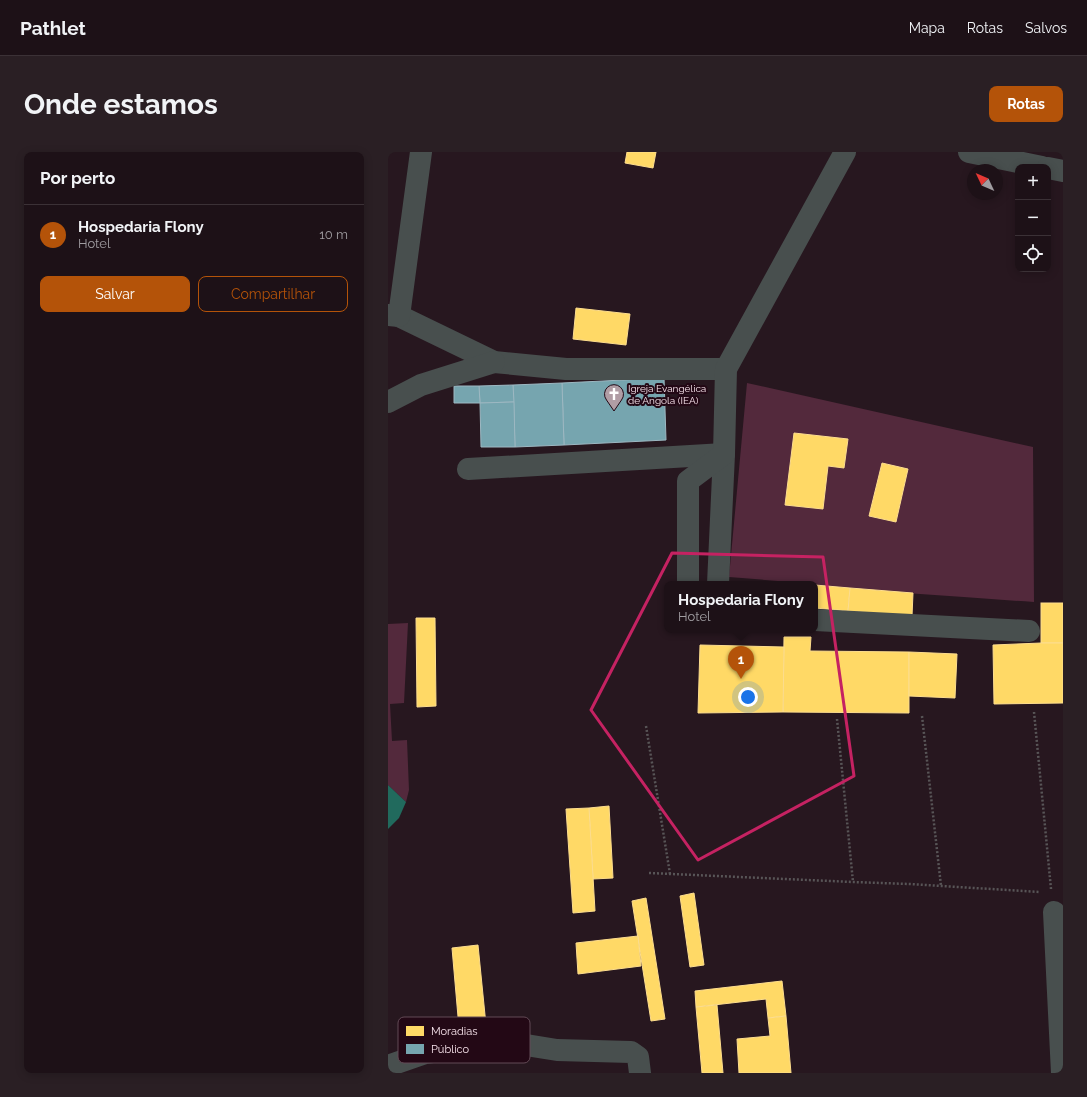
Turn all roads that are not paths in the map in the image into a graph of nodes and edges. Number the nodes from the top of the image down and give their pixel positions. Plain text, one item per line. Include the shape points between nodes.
1 (421, 152) edge
2 (845, 152) edge
3 (969, 152) edge
4 (1027, 164) edge
5 (1051, 169) edge
6 (1063, 171) edge
7 (393, 315) edge
8 (494, 362) junction
9 (726, 369) junction
10 (388, 402) edge
11 (724, 454) junction
12 (468, 470) dead end
13 (688, 581) edge
14 (718, 581) edge
15 (818, 620) edge
16 (1029, 631) dead end
17 (1052, 902) road end
18 (530, 1046) edge
19 (398, 1062) edge
20 (388, 1066) edge
21 (640, 1073) edge
22 (1062, 1073) edge

1 - 7 street
2 - 9 street
3 - 4 street
5 - 6 street
7 - 8 street
8 - 9 street via 566,369
8 - 10 street via 421,385
9 - 11 street
11 - 12 street
11 - 13 street via 688,481
11 - 14 street
15 - 16 street
17 - 22 street
18 - 21 street via 557,1050 631,1052 638,1057
19 - 20 street

